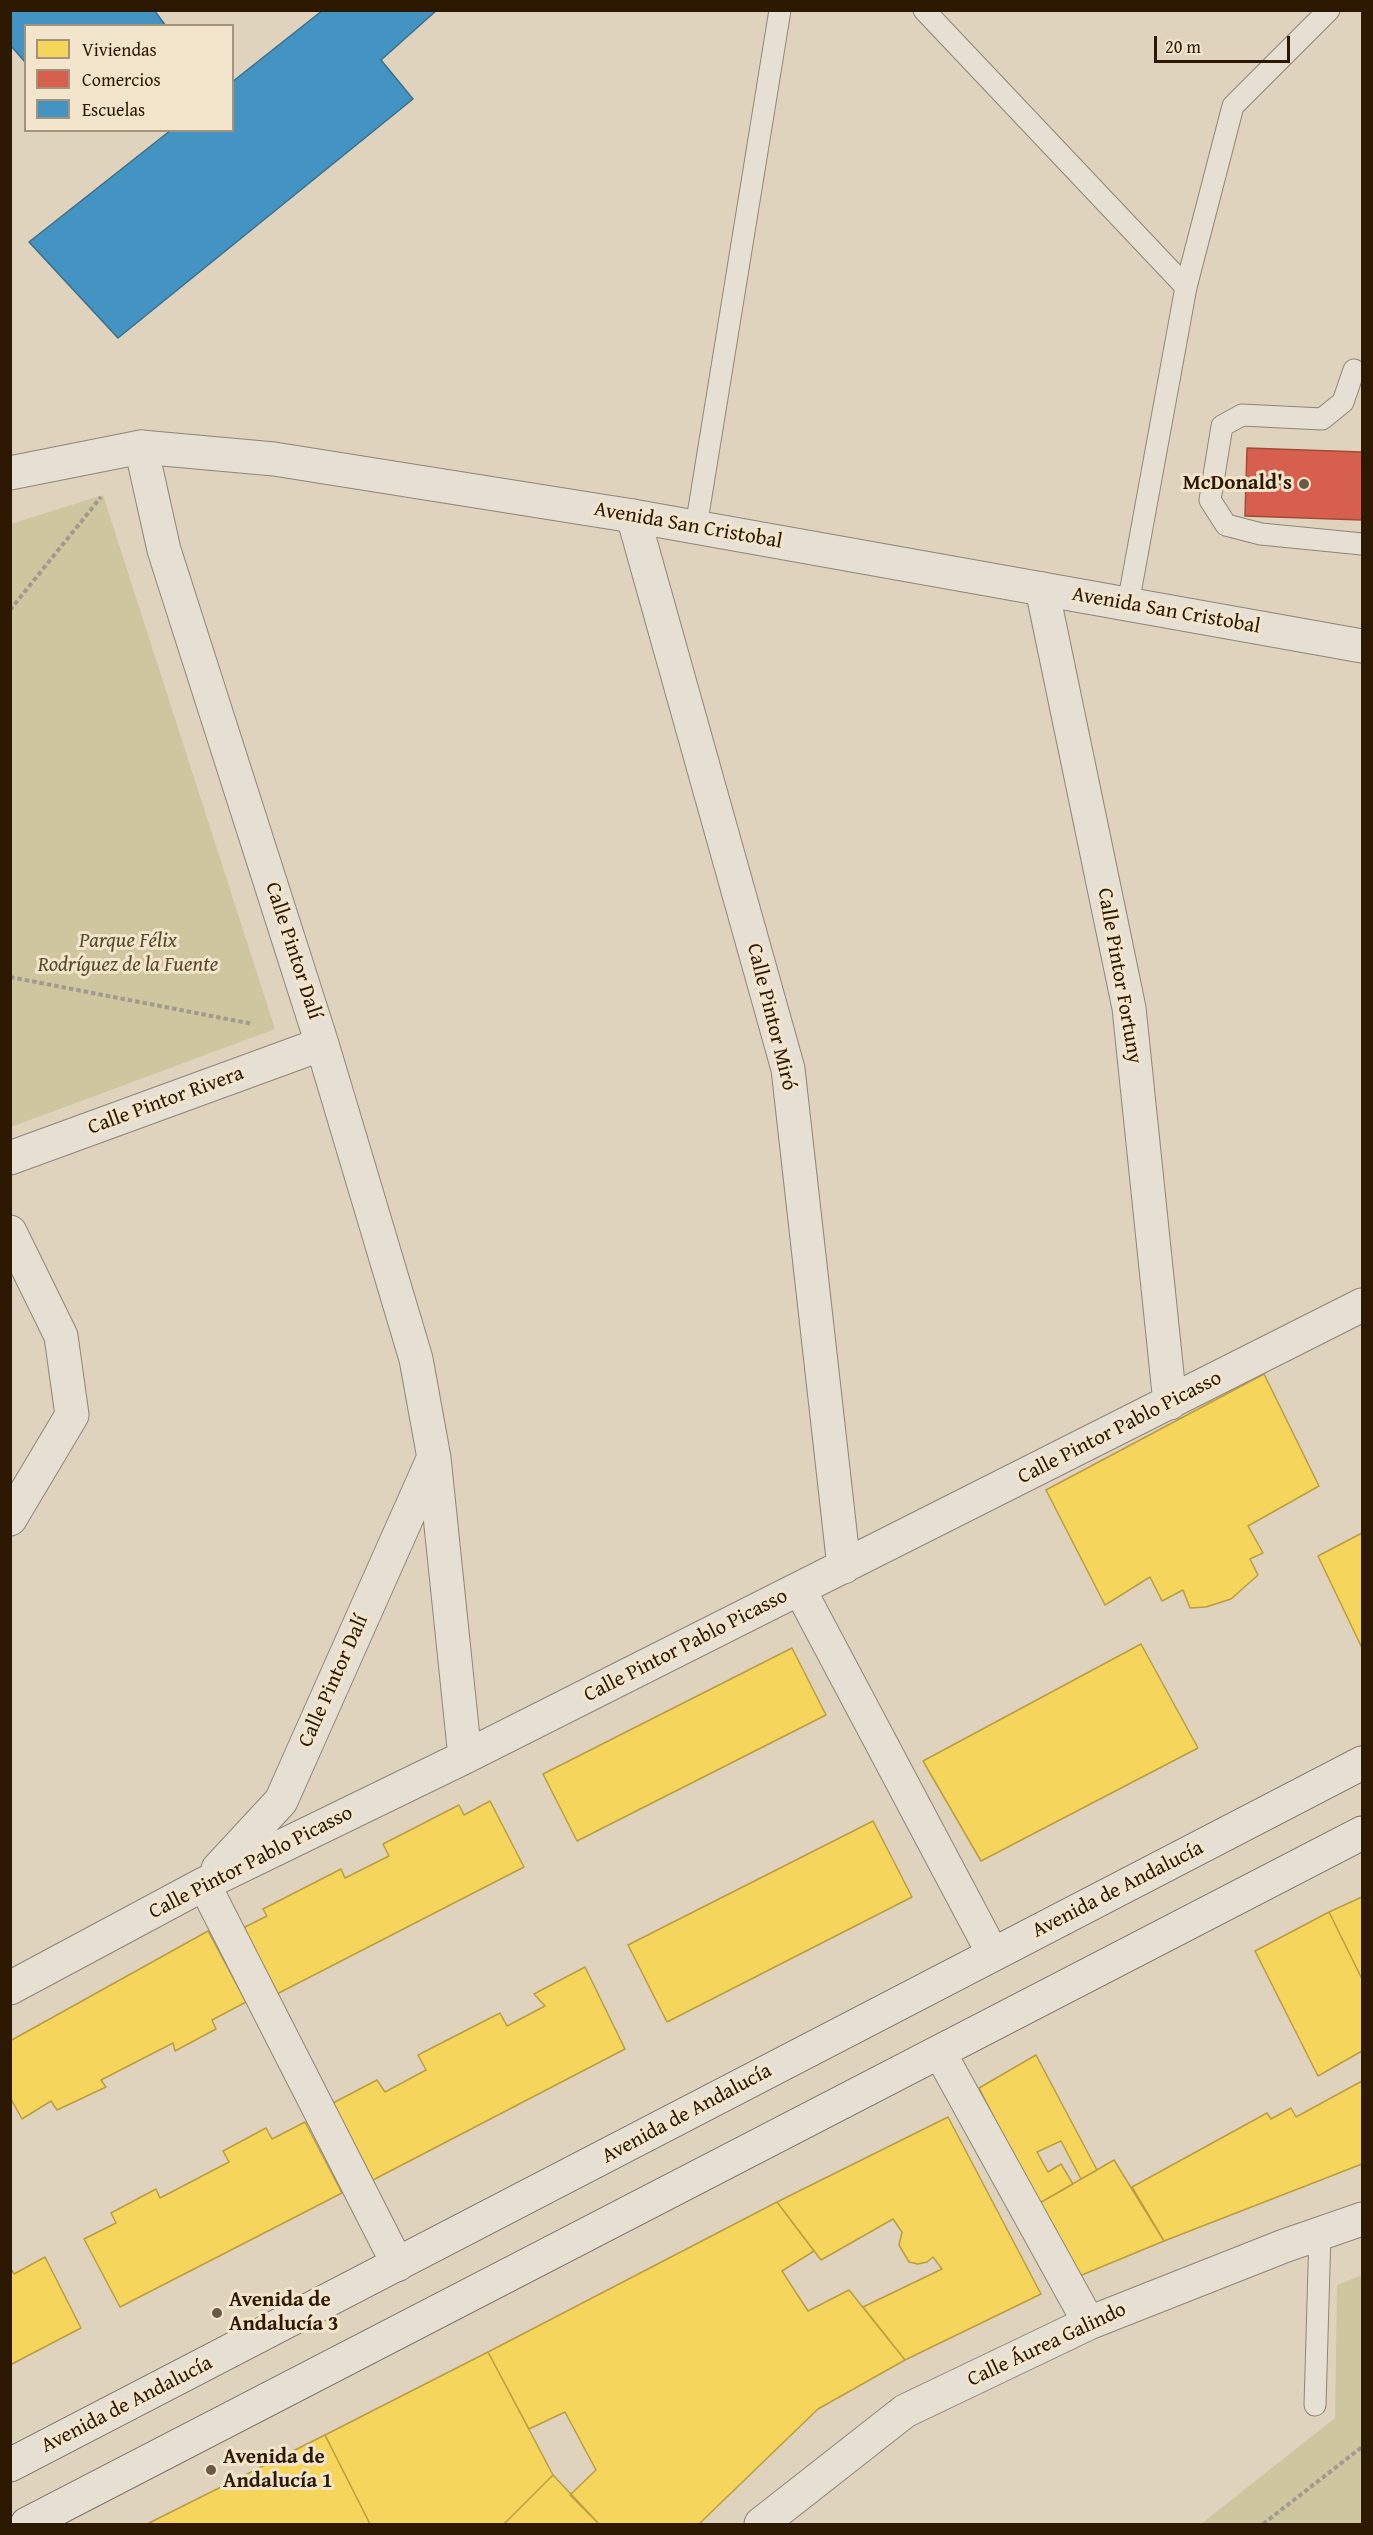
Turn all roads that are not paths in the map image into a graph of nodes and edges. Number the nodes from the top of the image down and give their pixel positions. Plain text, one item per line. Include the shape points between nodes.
1 (780, 10) edge
2 (924, 10) edge
3 (1329, 10) edge
4 (1186, 287) junction
5 (1354, 370) dead end
6 (141, 447) junction
7 (10, 473) edge
8 (633, 516) junction
9 (696, 527) junction
10 (1362, 544) edge
11 (1042, 589) junction
12 (1128, 604) junction
13 (1362, 646) edge
14 (322, 1044) junction
15 (10, 1158) edge
16 (10, 1233) edge
17 (1362, 1305) edge
18 (1170, 1403) junction
19 (434, 1458) junction
20 (10, 1519) edge
21 (843, 1568) junction
22 (800, 1590) junction
23 (465, 1757) junction
24 (1362, 1764) edge
25 (1362, 1833) edge
26 (204, 1884) junction
27 (993, 1954) junction
28 (10, 1988) edge
29 (940, 2052) junction
30 (1362, 2219) edge
31 (1320, 2233) junction
32 (398, 2265) junction
33 (1089, 2323) junction
34 (1316, 2405) dead end
35 (10, 2465) edge
36 (27, 2524) edge
37 (761, 2524) edge

1 - 9 lane
2 - 4 lane
3 - 4 lane via 1233,106
4 - 12 lane
5 - 10 lane via 1343,402 1322,419 1242,415 1222,426 1210,500 1226,525 1261,534
6 - 7 street, Avenida San Cristobal
6 - 8 street, Avenida San Cristobal via 274,459
6 - 14 street, Calle Pintor Dalí via 164,550
8 - 9 street, Avenida San Cristobal
8 - 21 street, Calle Pintor Miró via 788,1069
9 - 11 street, Avenida San Cristobal
11 - 12 street, Avenida San Cristobal
11 - 18 street, Calle Pintor Fortuny via 1129,1008
12 - 13 street, Avenida San Cristobal
14 - 15 street, Calle Pintor Rivera
14 - 19 street, Calle Pintor Dalí via 416,1359
16 - 20 street via 61,1336 72,1415
17 - 18 street, Calle Pintor Pablo Picasso
18 - 21 street, Calle Pintor Pablo Picasso
19 - 23 street, Calle Pintor Dalí
19 - 26 street, Calle Pintor Dalí via 280,1801
21 - 22 street, Calle Pintor Pablo Picasso
22 - 23 street, Calle Pintor Pablo Picasso
22 - 27 street
23 - 26 street, Calle Pintor Pablo Picasso
24 - 27 street, Avenida de Andalucía
25 - 29 street
26 - 28 street, Calle Pintor Pablo Picasso
26 - 32 street
27 - 32 street, Avenida de Andalucía
29 - 33 street
29 - 36 street
30 - 31 street, Calle Áurea Galindo
31 - 33 street, Calle Áurea Galindo
31 - 34 lane
32 - 35 street, Avenida de Andalucía
33 - 37 street, Calle Áurea Galindo via 905,2411

